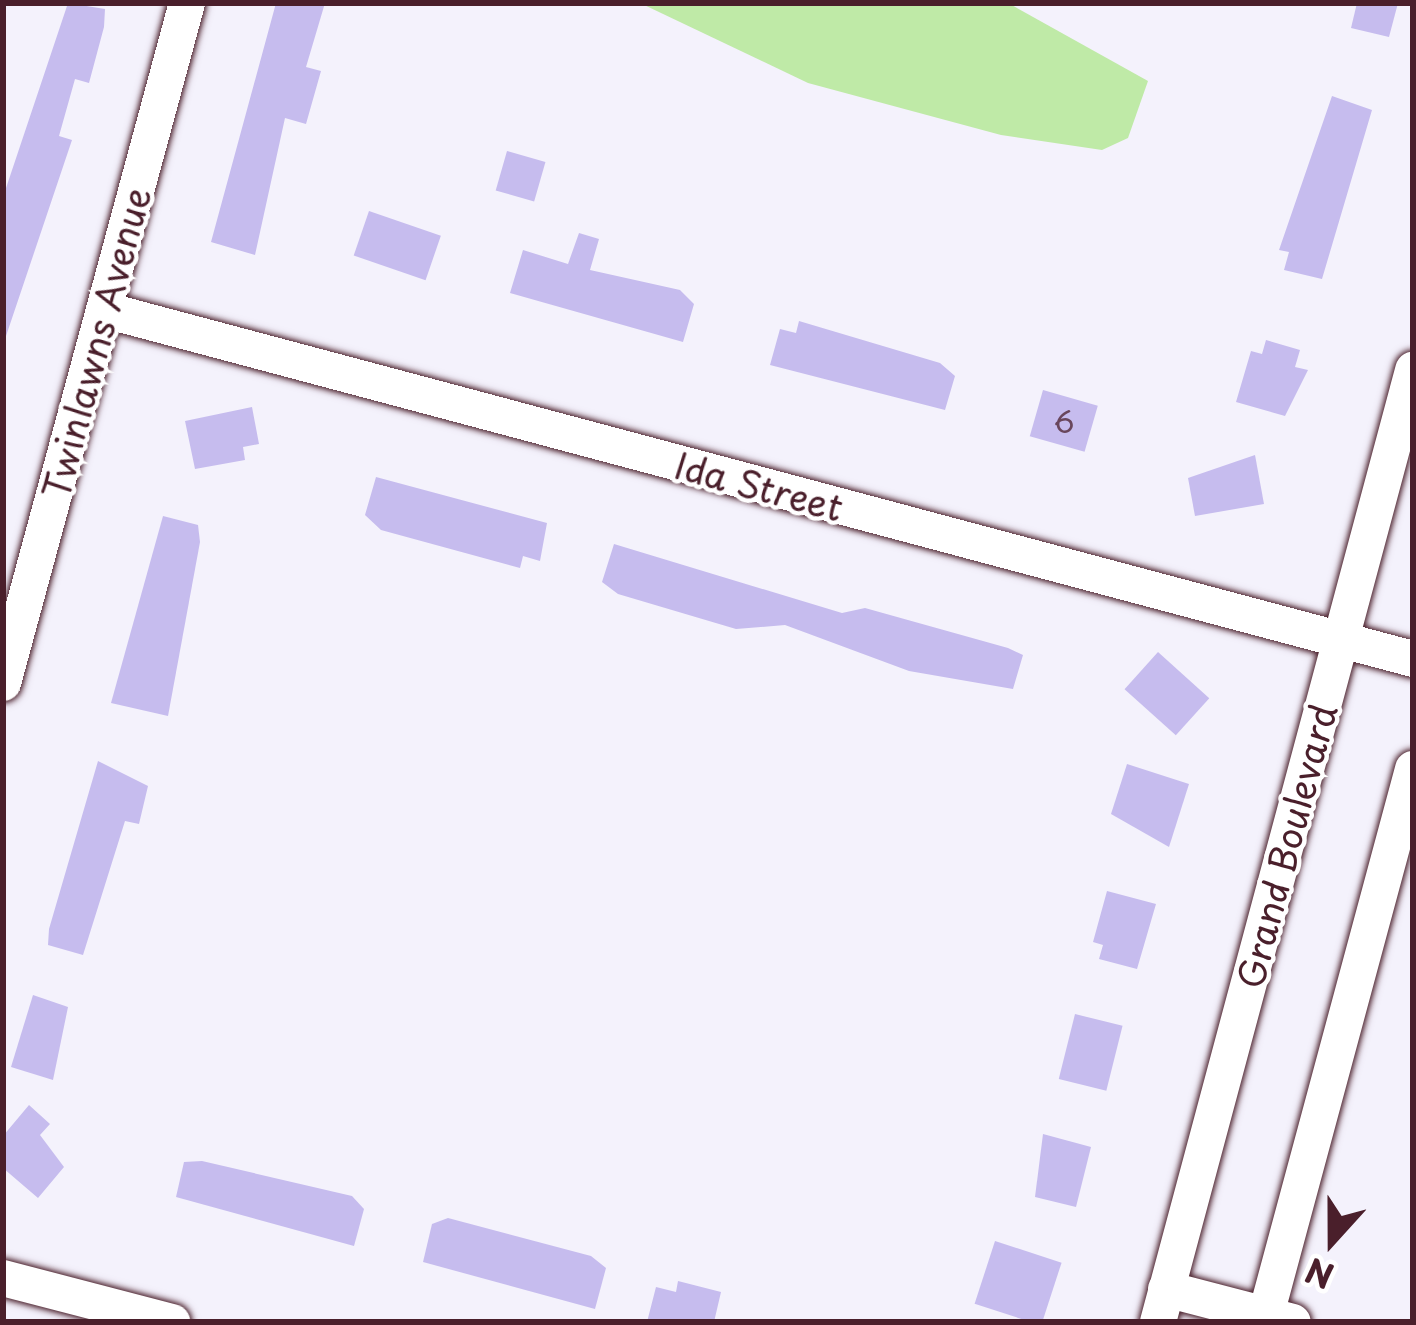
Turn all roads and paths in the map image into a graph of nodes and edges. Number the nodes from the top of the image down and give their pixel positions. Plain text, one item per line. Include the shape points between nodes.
1 (187, 3) edge
2 (105, 310) junction
3 (1413, 370) edge
4 (1340, 642) junction
5 (1413, 659) edge
6 (3, 683) edge
7 (1413, 770) edge
8 (3, 1278) edge
9 (1162, 1306) edge
10 (1275, 1320) edge
11 (172, 1322) edge

1 - 2 street, Twinlawns Avenue
2 - 4 street, Ida Street
2 - 6 street, Twinlawns Avenue
3 - 4 street, Grand Boulevard
4 - 5 street, Ida Street
4 - 9 street, Grand Boulevard
7 - 10 street
8 - 11 street
9 - 10 street

